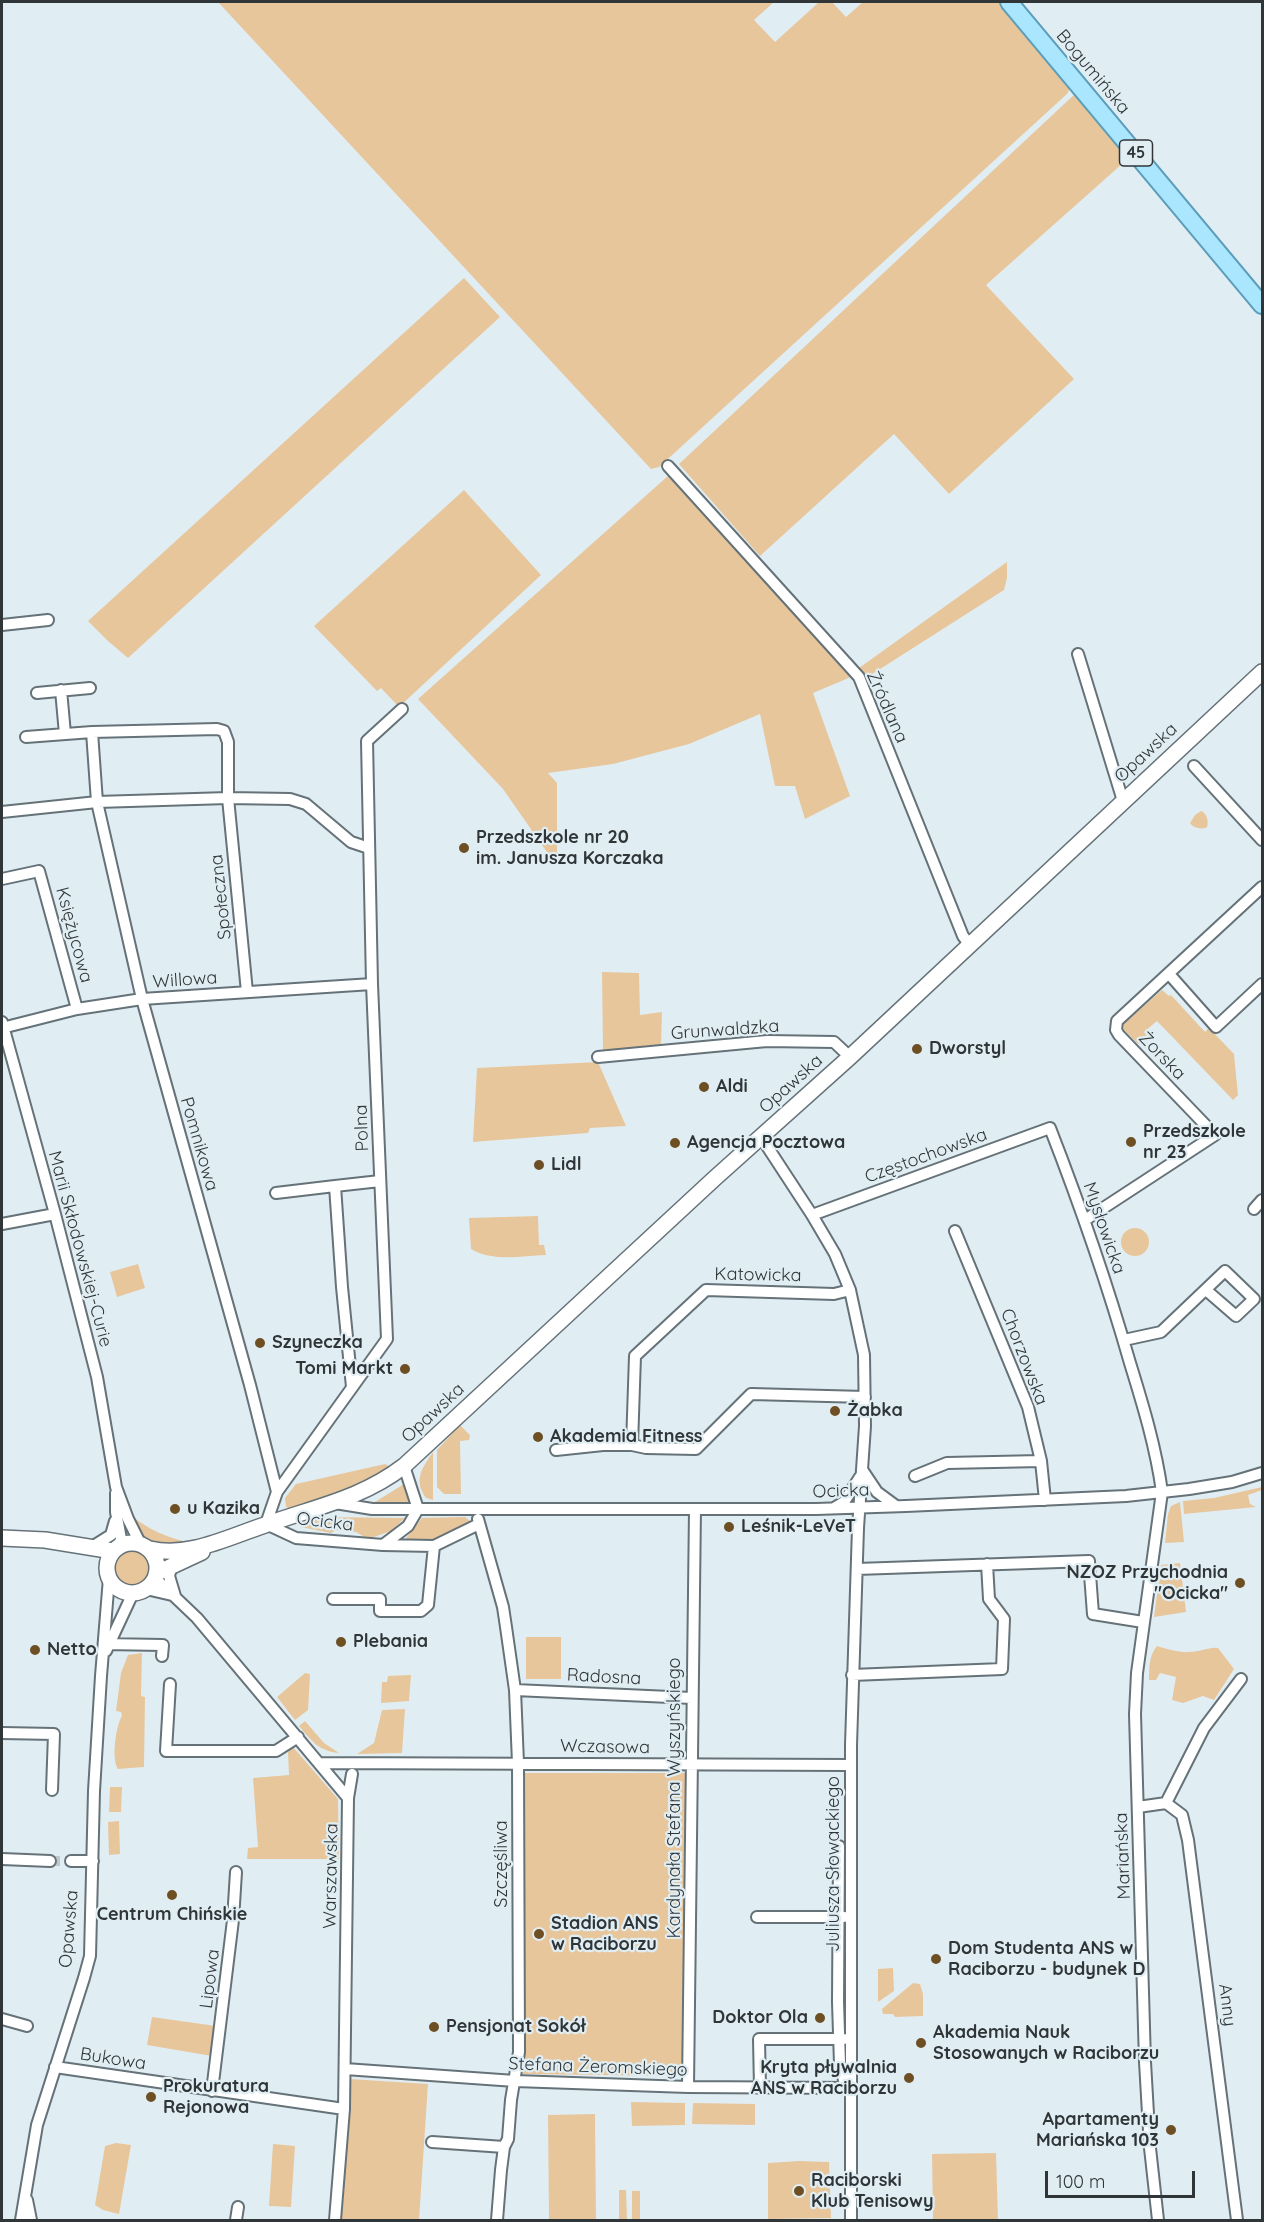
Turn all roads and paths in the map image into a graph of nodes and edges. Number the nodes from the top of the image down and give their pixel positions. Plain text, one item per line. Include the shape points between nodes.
1 (1009, 2) edge
2 (1263, 305) edge
3 (668, 466) dead end
4 (48, 620) dead end
5 (2, 625) edge
6 (1078, 654) dead end
7 (1263, 672) edge
8 (90, 688) dead end
9 (61, 690) junction
10 (37, 693) dead end
11 (402, 709) dead end
12 (92, 732) junction
13 (65, 734) junction
14 (26, 737) dead end
15 (1194, 766) dead end
16 (228, 798) junction
17 (1123, 801) junction
18 (96, 802) junction
19 (2, 812) edge
20 (1263, 840) edge
21 (369, 848) junction
22 (2, 879) edge
23 (1263, 887) edge
24 (969, 944) junction
25 (1169, 974) junction
26 (372, 984) junction
27 (1263, 984) edge
28 (247, 992) junction
29 (142, 999) junction
30 (77, 1009) junction
31 (2, 1026) edge
32 (598, 1057) dead end
33 (850, 1057) junction
34 (1050, 1128) joint
35 (761, 1137) junction
36 (380, 1181) junction
37 (335, 1186) junction
38 (276, 1193) dead end
39 (1263, 1200) edge
40 (1254, 1209) dead end
41 (55, 1214) junction
42 (812, 1215) junction
43 (1085, 1220) junction
44 (2, 1224) edge
45 (955, 1231) dead end
46 (850, 1290) junction
47 (1206, 1290) dead end
48 (1124, 1341) junction
49 (352, 1386) junction
50 (865, 1397) junction
51 (632, 1445) junction
52 (556, 1450) dead end
53 (1041, 1461) junction
54 (404, 1466) junction
55 (863, 1471) junction
56 (1263, 1473) edge
57 (915, 1476) dead end
58 (116, 1487) junction
59 (277, 1492) junction
60 (1162, 1492) junction
61 (1045, 1500) junction
62 (335, 1503) junction
63 (896, 1506) junction
64 (860, 1507) junction
65 (833, 1508) junction
66 (418, 1509) junction
67 (695, 1509) junction
68 (476, 1510) junction
69 (116, 1512) junction
70 (266, 1524) junction
71 (479, 1524) junction
72 (2, 1538) edge
73 (228, 1538) junction
74 (382, 1545) junction
75 (86, 1546) junction
76 (145, 1546) junction
77 (434, 1546) junction
78 (112, 1560) junction
79 (987, 1564) junction
80 (857, 1569) junction
81 (152, 1580) junction
82 (175, 1596) junction
83 (333, 1599) dead end
84 (1143, 1622) junction
85 (106, 1644) junction
86 (162, 1656) dead end
87 (852, 1675) junction
88 (1240, 1679) dead end
89 (170, 1684) dead end
90 (515, 1690) junction
91 (692, 1698) junction
92 (2, 1733) edge
93 (298, 1737) junction
94 (320, 1763) junction
95 (344, 1763) junction
96 (518, 1763) junction
97 (359, 1764) junction
98 (692, 1765) junction
99 (850, 1765) junction
100 (351, 1774) junction
101 (334, 1780) junction
102 (52, 1790) dead end
103 (348, 1798) junction
104 (1166, 1803) junction
105 (1138, 1807) junction
106 (839, 1846) dead end
107 (2, 1859) edge
108 (50, 1861) tunnel mouth
109 (71, 1861) tunnel mouth
110 (93, 1861) junction
111 (236, 1872) dead end
112 (757, 1917) dead end
113 (837, 1917) junction
114 (851, 1917) junction
115 (2, 2019) edge
116 (27, 2026) dead end
117 (845, 2039) junction
118 (55, 2067) junction
119 (345, 2069) junction
120 (515, 2081) junction
121 (688, 2087) junction
122 (760, 2088) junction
123 (848, 2088) junction
124 (212, 2091) junction
125 (344, 2109) junction
126 (432, 2142) dead end
127 (504, 2147) junction
128 (26, 2193) junction
129 (237, 2207) dead end
130 (21, 2220) edge
131 (31, 2220) edge
132 (236, 2220) edge
133 (336, 2220) edge
134 (497, 2220) edge
135 (851, 2220) edge
136 (1158, 2220) edge
137 (1237, 2220) edge

1 - 2 main road, Bogumińska / 45
3 - 24 street, Źródlana via 859,677
4 - 5 street
6 - 17 street
7 - 17 main road, Opawska
8 - 9 street
9 - 10 street
9 - 13 street
11 - 21 street, Polna via 367,741
12 - 13 street
12 - 16 street, Społeczna via 220,729 228,742
12 - 18 street, Pomnikowa
13 - 14 street
15 - 20 street
16 - 18 street
16 - 21 street via 298,800 351,842
16 - 28 street, Społeczna
17 - 24 main road, Opawska
18 - 19 street
18 - 29 street, Pomnikowa
21 - 26 street, Polna
22 - 30 street, Księżycowa via 39,871
23 - 25 street, Żorska
24 - 33 main road, Opawska
25 - 27 street via 1216,1027
25 - 43 street, Żorska via 1119,1018 1116,1030 1215,1135
26 - 28 street, Willowa
26 - 36 street, Polna
28 - 29 street, Willowa
29 - 30 street, Willowa
29 - 59 street, Pomnikowa
30 - 31 street, Willowa
31 - 41 street, Marii Skłodowskiej-Curie
32 - 33 street, Grunwaldzka via 767,1041 834,1042
33 - 35 main road, Opawska
34 - 42 street, Częstochowska
34 - 43 street, Mysłowicka
35 - 42 street
35 - 54 main road, Opawska
36 - 37 street
36 - 49 street, Polna via 387,1339
37 - 38 street
37 - 49 street
39 - 40 street
41 - 44 street
41 - 58 street, Marii Skłodowskiej-Curie via 97,1377
42 - 46 street
43 - 48 street, Mysłowicka
45 - 53 street, Chorzowska via 1028,1407
46 - 50 street via 864,1354
46 - 51 street, Katowicka via 834,1294 706,1290 635,1356
47 - 48 street via 1161,1332
48 - 60 street, Mysłowicka
49 - 59 street, Polna
50 - 51 street via 751,1394 696,1449
50 - 55 street
51 - 52 street
53 - 57 street via 947,1463
53 - 61 street, Chorzowska
54 - 62 main road, Opawska via 372,1488
54 - 66 street
55 - 63 street via 877,1492
55 - 64 street
55 - 65 street via 844,1502
56 - 60 street, Ocicka via 1232,1482
58 - 69 street, Marii Skłodowskiej-Curie
58 - 76 street, Marii Skłodowskiej-Curie via 128,1520
59 - 70 street, Polna
60 - 61 street, Ocicka
60 - 84 street, Mariańska
61 - 63 street, Ocicka
62 - 66 street, Ocicka via 372,1509
62 - 70 main road, Opawska
63 - 64 street, Ocicka
64 - 65 street, Ocicka
64 - 80 street, Juliusza Słowackiego
65 - 67 street, Ocicka
66 - 68 street, Ocicka
66 - 74 street via 408,1526
67 - 68 street, Ocicka
67 - 91 street, Kardynała Stefana Wyszyńskiego
68 - 71 street, Szczęśliwa
69 - 75 street, Marii Skłodowskiej-Curie via 111,1535
69 - 78 street, Marii Skłodowskiej-Curie via 121,1539
70 - 73 main road, Opawska
70 - 74 street, Ocicka via 296,1538
71 - 77 street, Ocicka
71 - 90 street, Szczęśliwa via 502,1607
72 - 75 main road
73 - 76 main road, Opawska via 173,1553
73 - 81 main road, Opawska
74 - 77 street, Ocicka
75 - 78 main road
76 - 78 main road via 127,1543
76 - 81 main road via 156,1560
77 - 83 street via 428,1605 421,1611 380,1611 380,1599
78 - 81 main road via 119,1589
78 - 85 street, Opawska
79 - 80 street
79 - 84 street via 1089,1561 1093,1614
79 - 87 street via 989,1599 1004,1619 1002,1669
80 - 87 street, Juliusza Słowackiego
81 - 82 street, Warszawska
81 - 82 street via 169,1576
81 - 85 street, Opawska
82 - 93 street, Warszawska
84 - 105 street, Mariańska via 1137,1674
85 - 86 street via 163,1645
85 - 110 street, Opawska via 94,1791
87 - 99 street, Juliusza Słowackiego
88 - 104 street via 1204,1728
89 - 93 street via 166,1751 276,1751
90 - 91 street, Radosna
90 - 96 street, Szczęśliwa
91 - 98 street, Kardynała Stefana Wyszyńskiego
92 - 102 street via 54,1734
93 - 94 street, Warszawska
94 - 95 street, Wczasowa
94 - 101 street, Warszawska
95 - 97 street, Wczasowa
95 - 101 street
96 - 97 street, Wczasowa
96 - 98 street, Wczasowa
96 - 120 street, Szczęśliwa via 519,2052
97 - 100 street
98 - 99 street, Wczasowa
98 - 121 street, Kardynała Stefana Wyszyńskiego
99 - 114 street, Juliusza Słowackiego
100 - 101 street
100 - 103 street
101 - 103 street, Warszawska
103 - 119 street, Warszawska
104 - 105 street
104 - 137 street, Anny via 1182,1815 1188,1840
105 - 136 street, Mariańska via 1145,2068
106 - 113 street
107 - 108 street
109 - 110 street
110 - 118 street, Opawska via 90,1956
111 - 124 street, Lipowa
112 - 113 street
113 - 114 street
113 - 117 street
114 - 117 street, Juliusza Słowackiego
115 - 116 street
117 - 122 street via 759,2039
117 - 123 street, Juliusza Słowackiego
118 - 124 street, Bukowa
118 - 128 street, Opawska via 37,2125
119 - 120 street, Stefana Żeromskiego
119 - 125 street, Warszawska
120 - 121 street, Stefana Żeromskiego
120 - 127 street, Szczęśliwa
121 - 122 street, Stefana Żeromskiego
122 - 123 street, Stefana Żeromskiego
123 - 135 street, Juliusza Słowackiego
124 - 125 street, Bukowa
125 - 133 street, Warszawska
126 - 127 street
127 - 134 street, Szczęśliwa
128 - 130 street, Opawska
128 - 131 street, Opawska
129 - 132 street

